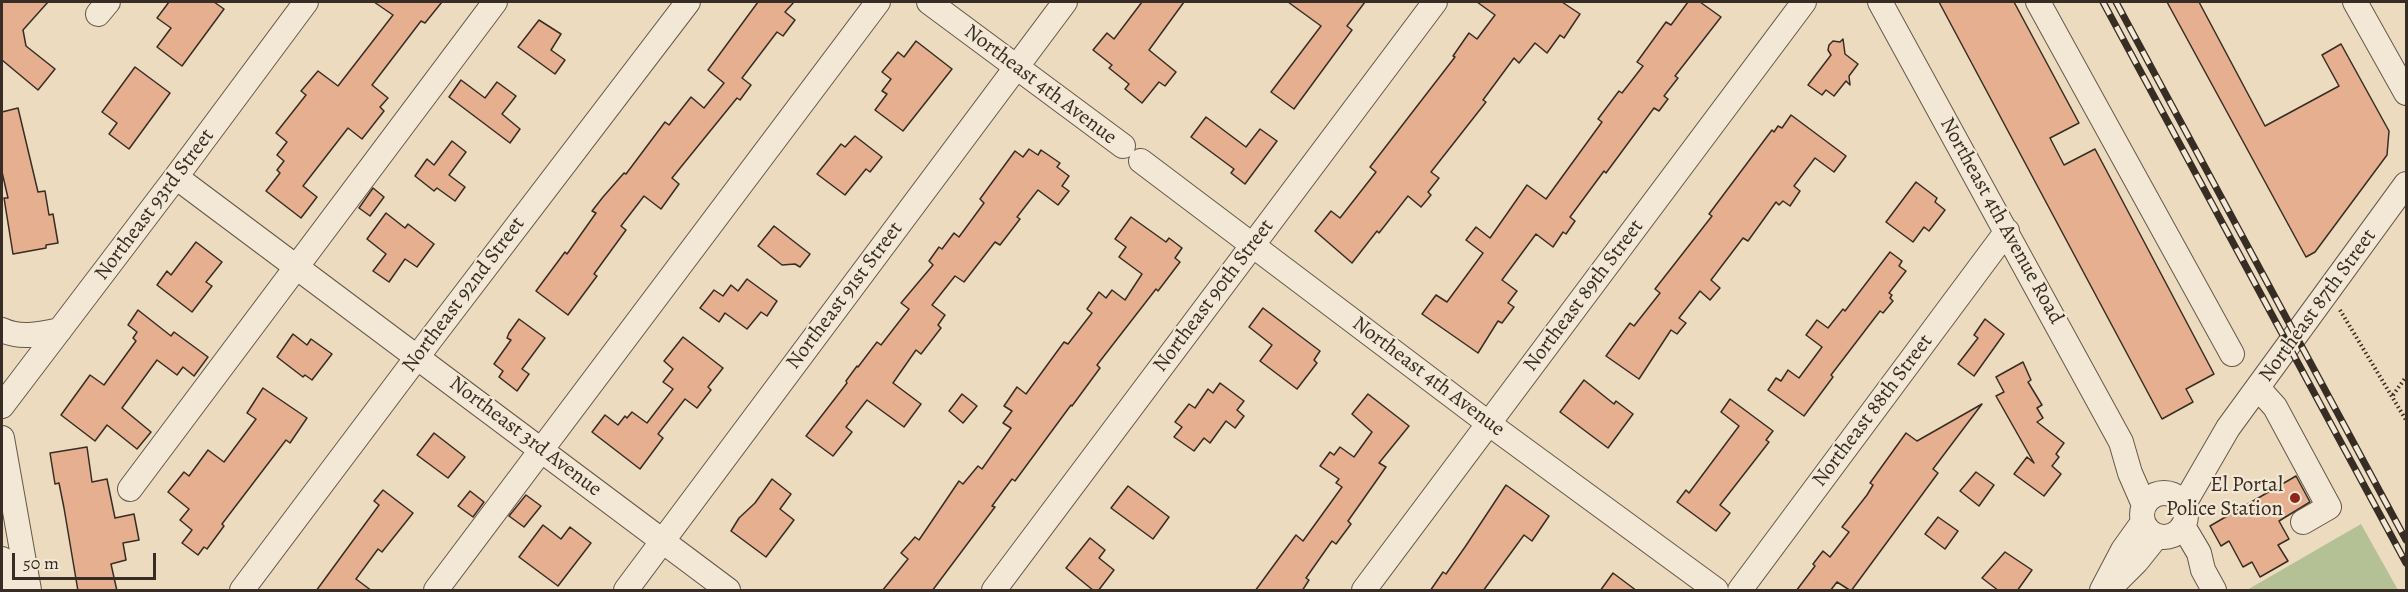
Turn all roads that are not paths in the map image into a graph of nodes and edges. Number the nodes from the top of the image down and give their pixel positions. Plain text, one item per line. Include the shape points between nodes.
1 (306, 2) edge
2 (495, 2) edge
3 (688, 2) edge
4 (878, 2) edge
5 (929, 2) edge
6 (1065, 2) edge
7 (1435, 2) edge
8 (1803, 2) edge
9 (1880, 2) edge
10 (2038, 2) edge
11 (2355, 2) edge
12 (1017, 67) junction
13 (2406, 93) edge
14 (176, 177) junction
15 (2406, 184) edge
16 (2007, 231) junction
17 (1252, 245) junction
18 (297, 266) junction
19 (2, 330) edge
20 (60, 330) junction
21 (2232, 354) dead end
22 (418, 356) junction
23 (2258, 388) junction
24 (2, 406) edge
25 (1488, 423) junction
26 (2, 438) edge
27 (542, 450) junction
28 (130, 489) dead end
29 (2163, 514) junction
30 (2303, 522) dead end
31 (663, 541) junction
32 (2, 559) edge
33 (2208, 580) edge
34 (8, 591) edge
35 (29, 591) edge
36 (242, 591) edge
37 (436, 591) edge
38 (626, 591) edge
39 (728, 591) edge
40 (994, 591) edge
41 (1364, 591) edge
42 (1716, 591) edge
43 (1740, 591) edge
44 (2102, 591) edge
45 (2107, 591) edge

1 - 14 street, Northeast 93rd Street
2 - 18 street
3 - 22 street, Northeast 92nd Street
4 - 27 street
5 - 12 street, Northeast 4th Avenue
6 - 12 street, Northeast 91st Street
7 - 17 street, Northeast 90th Street
8 - 25 street, Northeast 89th Street
9 - 16 street, Northeast 4th Avenue Road
10 - 21 street
11 - 13 street
12 - 17 street, Northeast 4th Avenue
12 - 31 street, Northeast 91st Street
14 - 18 street, Northeast 3rd Avenue
14 - 20 street, Northeast 93rd Street
15 - 23 street, Northeast 87th Street
16 - 29 street, Northeast 4th Avenue Road via 2121,442 2143,465
16 - 43 street, Northeast 88th Street
17 - 25 street, Northeast 4th Avenue
17 - 40 street, Northeast 90th Street
18 - 22 street, Northeast 3rd Avenue
18 - 28 street
19 - 20 street via 23,335
20 - 24 street, Northeast 93rd Street
22 - 27 street, Northeast 3rd Avenue
22 - 36 street, Northeast 92nd Street
23 - 29 street, Northeast 87th Street
23 - 30 street via 2275,407 2329,507
25 - 41 street, Northeast 89th Street
25 - 42 street, Northeast 4th Avenue
26 - 35 street
27 - 31 street, Northeast 3rd Avenue
27 - 37 street
29 - 33 street, Northeast 4th Avenue Road via 2199,553
29 - 44 street, Northeast 87th Street via 2123,550
29 - 45 street, Northeast 87th Street via 2137,561
31 - 38 street, Northeast 91st Street
31 - 39 street, Northeast 3rd Avenue
32 - 34 street

